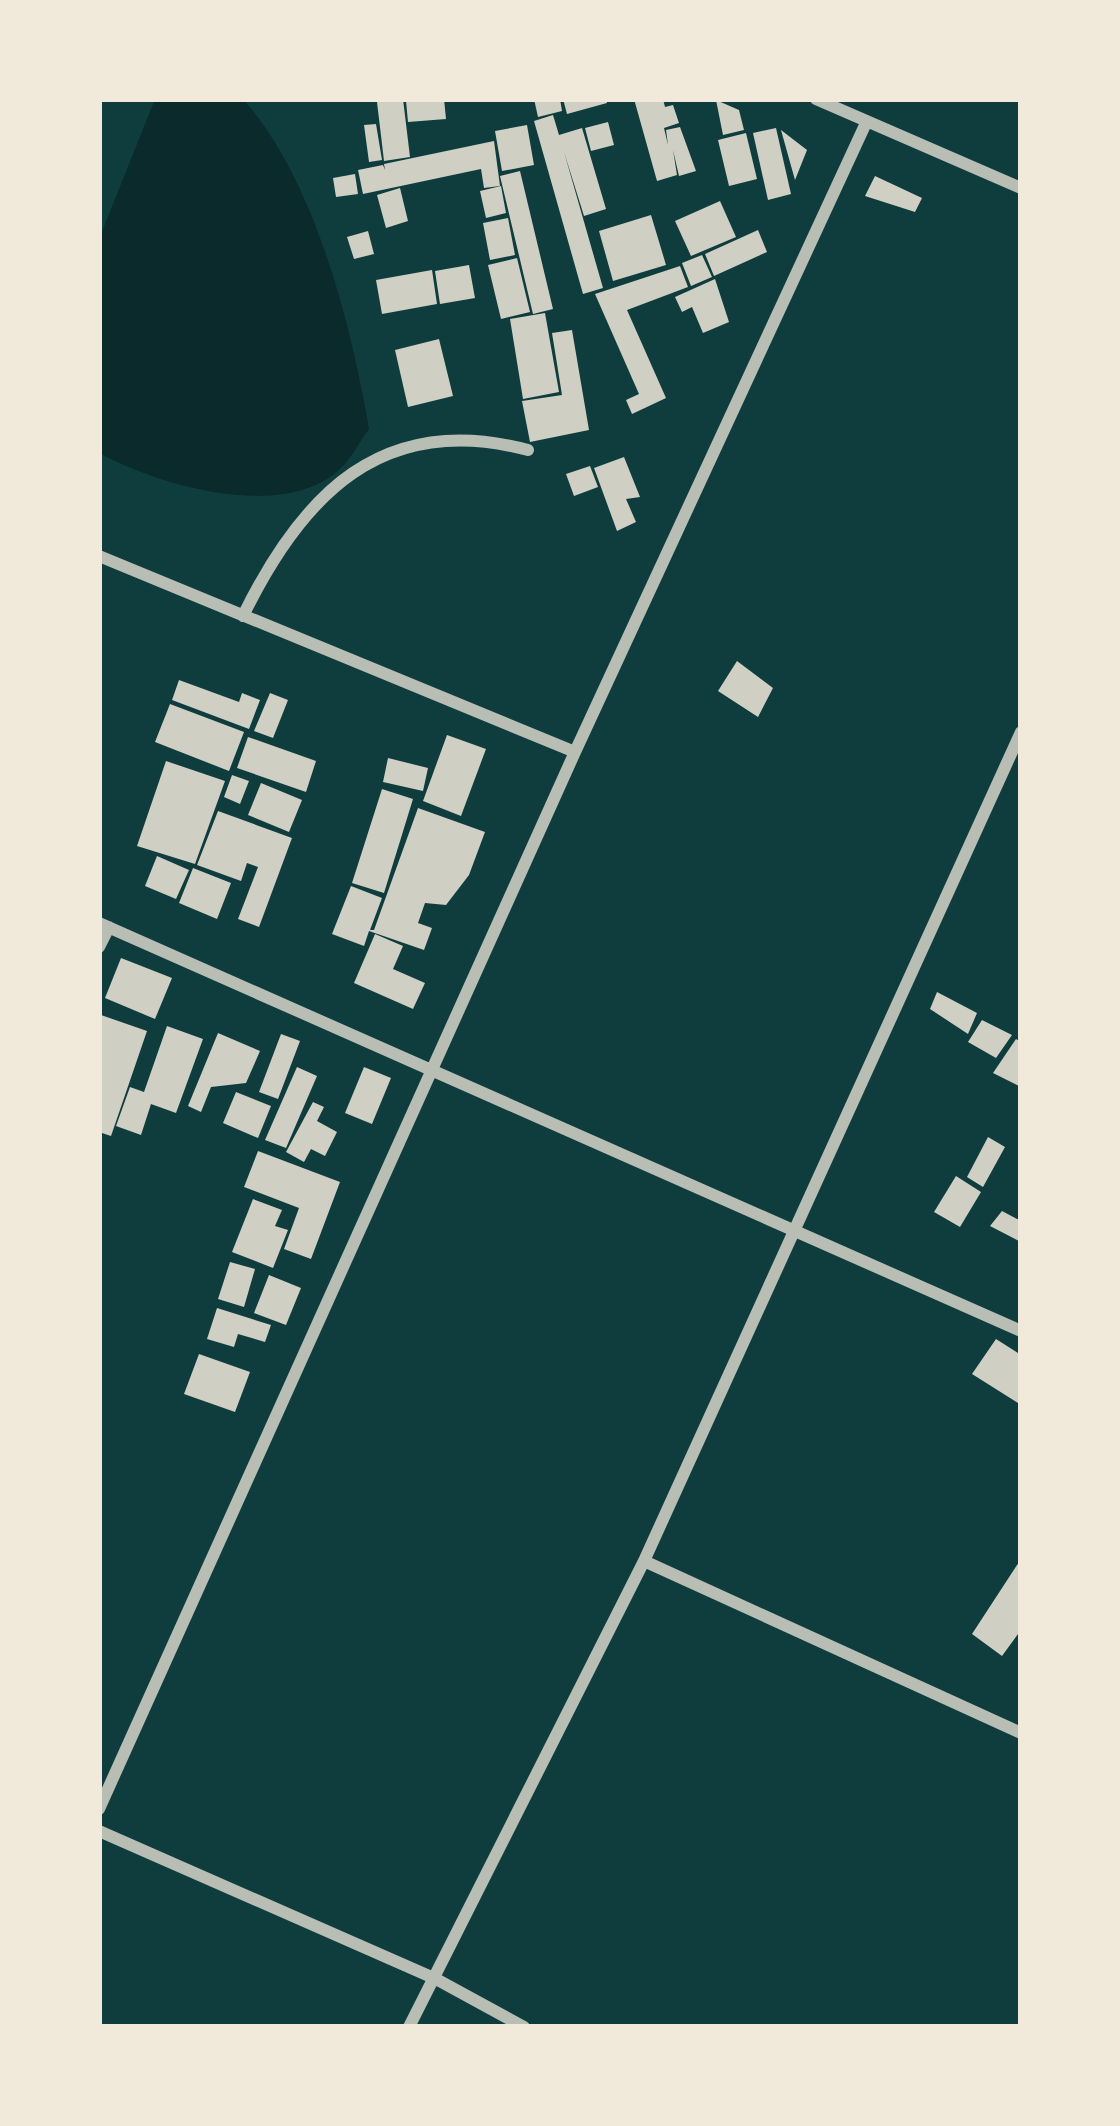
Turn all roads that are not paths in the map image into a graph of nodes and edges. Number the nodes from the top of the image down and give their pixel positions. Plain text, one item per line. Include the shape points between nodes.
1 (816, 99) edge
2 (866, 123) junction
3 (1021, 188) edge
4 (528, 450) dead end
5 (99, 556) edge
6 (243, 616) junction
7 (1021, 732) edge
8 (575, 752) junction
9 (104, 925) edge
10 (99, 947) edge
11 (430, 1074) junction
12 (794, 1229) junction
13 (1021, 1331) edge
14 (644, 1562) junction
15 (1021, 1732) edge
16 (99, 1809) edge
17 (99, 1831) edge
18 (436, 1978) junction
19 (409, 2027) edge
20 (524, 2027) edge

1 - 2 street
2 - 3 street
2 - 8 street
4 - 6 street via 443,440 350,475 297,519
5 - 6 street
6 - 8 street
7 - 12 street
8 - 11 street
9 - 10 street
9 - 11 street
11 - 12 street
11 - 16 street
12 - 13 street
12 - 14 street
14 - 15 street
14 - 18 street
17 - 18 street
18 - 19 street
18 - 20 street

